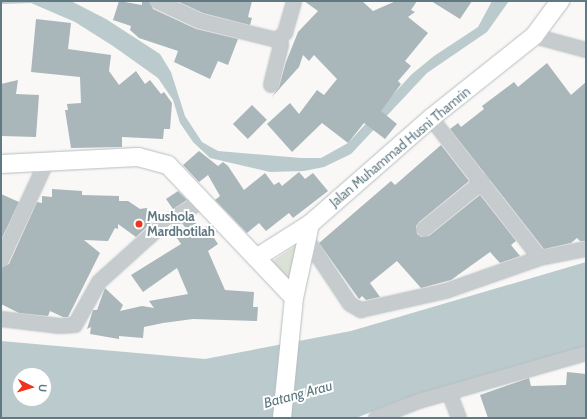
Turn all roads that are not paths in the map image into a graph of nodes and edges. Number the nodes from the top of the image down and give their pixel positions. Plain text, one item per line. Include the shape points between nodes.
1 (157, 1) edge
2 (294, 1) edge
3 (560, 1) edge
4 (534, 36) junction
5 (280, 39) junction
6 (586, 50) edge
7 (271, 85) dead end
8 (431, 118) junction
9 (47, 161) junction
10 (1, 164) edge
11 (482, 182) junction
12 (203, 200) junction
13 (424, 230) dead end
14 (308, 231) junction
15 (586, 249) edge
16 (256, 258) junction
17 (540, 258) junction
18 (1, 260) edge
19 (294, 298) junction
20 (1, 319) edge
21 (586, 353) edge
22 (449, 392) junction
23 (282, 418) edge
24 (376, 418) edge
25 (460, 418) edge

1 - 5 street via 200,21 225,29
2 - 5 street via 285,32
3 - 4 main road, Jalan Muhammad Husni Thamrin
4 - 6 street
4 - 8 main road, Jalan Muhammad Husni Thamrin
5 - 7 street via 281,45
8 - 11 street
8 - 14 main road, Jalan Muhammad Husni Thamrin
9 - 10 main road
9 - 12 main road via 138,157 156,160 179,174
9 - 18 street
11 - 13 street
11 - 17 street
12 - 16 main road
12 - 20 street via 160,227 99,282 75,325 60,326
14 - 16 main road, Jalan Muhammad Husni Thamrin
14 - 17 street via 350,304 361,310 446,291
14 - 19 main road
15 - 17 street
16 - 19 main road
19 - 23 main road
21 - 22 street
22 - 24 street
22 - 25 street

